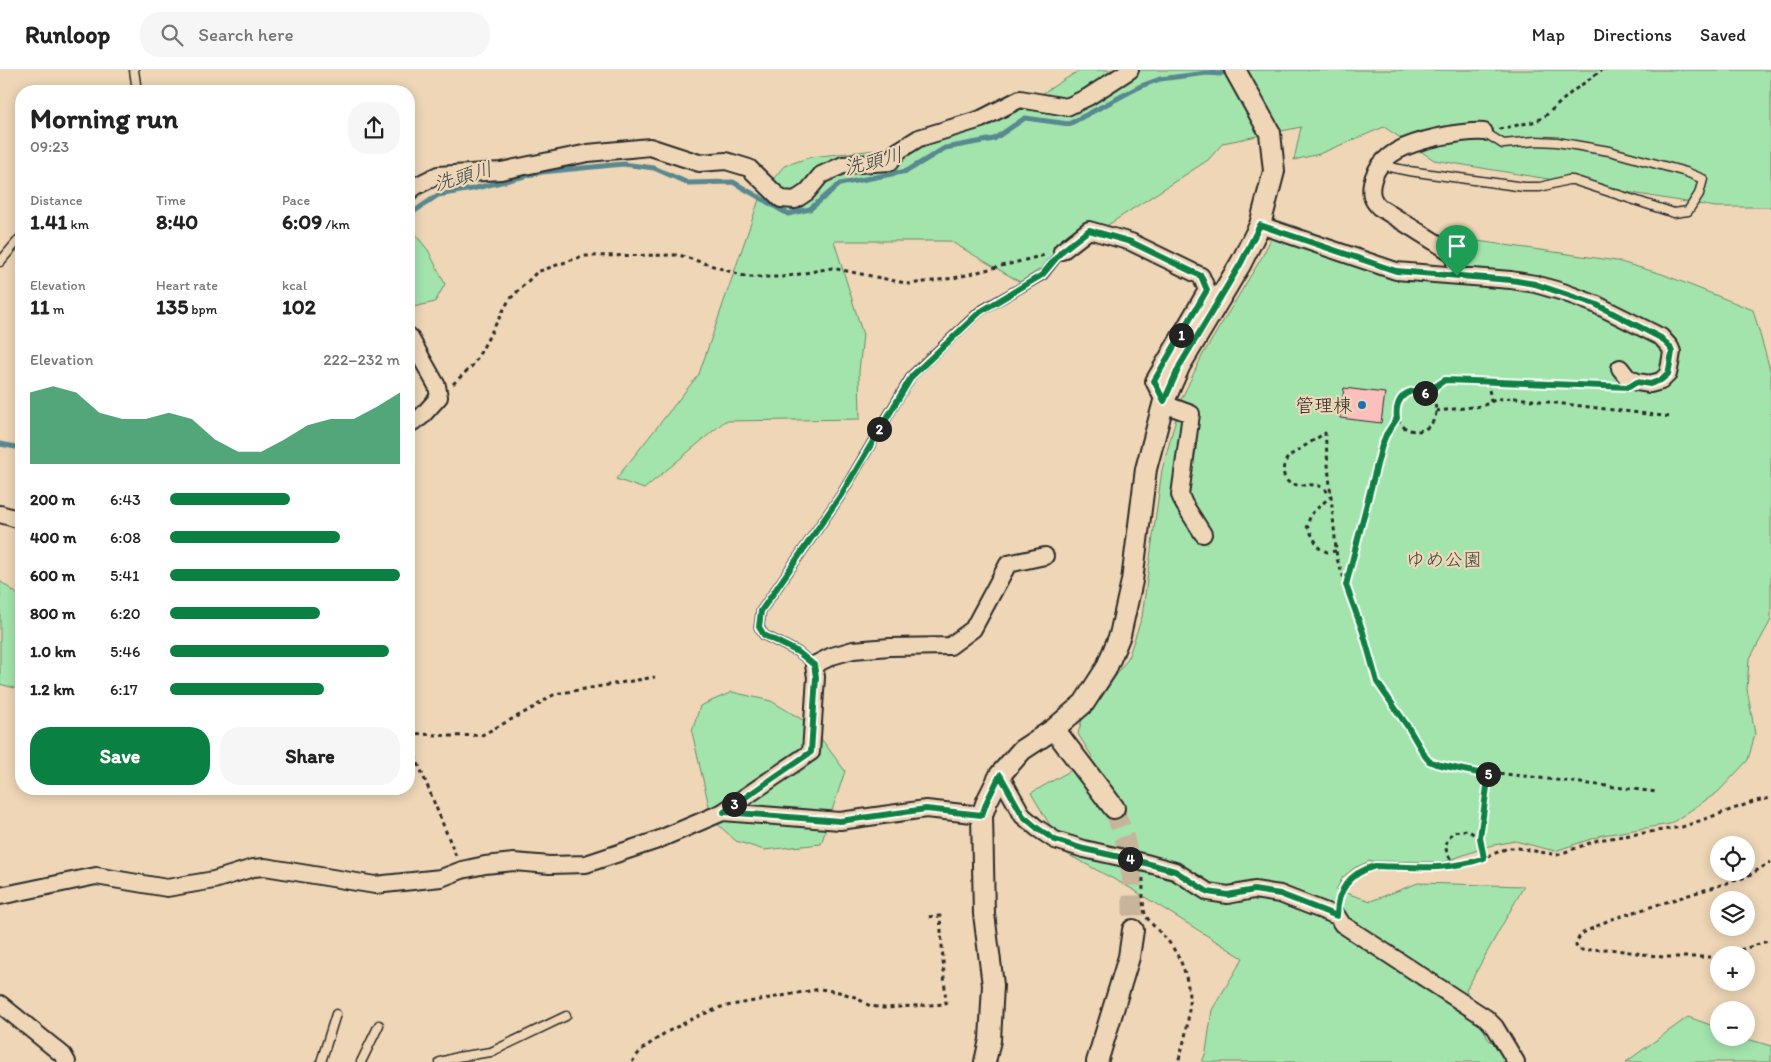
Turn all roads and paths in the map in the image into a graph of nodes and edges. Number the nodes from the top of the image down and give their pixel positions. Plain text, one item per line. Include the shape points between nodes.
1 (134, 70) edge
2 (1130, 70) edge
3 (1235, 70) edge
4 (1602, 70) edge
5 (136, 85) edge
6 (1484, 132) junction
7 (1380, 165) junction
8 (415, 187) edge
9 (1260, 225) junction
10 (15, 244) edge
11 (1062, 251) junction
12 (0, 262) edge
13 (1457, 276) junction
14 (415, 347) edge
15 (1620, 368) dead end
16 (1488, 382) junction
17 (1637, 382) junction
18 (1429, 396) junction
19 (439, 398) junction
20 (1491, 402) junction
21 (1164, 403) junction
22 (1436, 411) junction
23 (1672, 417) dead end
24 (1397, 418) junction
25 (415, 420) edge
26 (1332, 496) junction
27 (0, 514) edge
28 (15, 518) edge
29 (1204, 534) dead end
30 (1336, 551) junction
31 (1045, 556) dead end
32 (1346, 585) junction
33 (814, 665) junction
34 (654, 677) dead end
35 (1054, 729) junction
36 (415, 733) edge
37 (415, 755) edge
38 (1489, 772) junction
39 (1000, 775) junction
40 (1657, 792) dead end
41 (1771, 798) edge
42 (1114, 808) tunnel mouth
43 (724, 812) junction
44 (982, 815) junction
45 (1480, 838) junction
46 (1484, 858) junction
47 (1142, 862) junction
48 (1771, 862) edge
49 (1455, 866) junction
50 (462, 870) junction
51 (0, 896) edge
52 (1337, 916) junction
53 (927, 917) dead end
54 (1133, 930) tunnel mouth
55 (1771, 940) edge
56 (1753, 946) edge
57 (1710, 957) edge
58 (0, 1004) edge
59 (336, 1014) dead end
60 (566, 1016) dead end
61 (378, 1025) dead end
62 (67, 1062) edge
63 (321, 1062) edge
64 (361, 1062) edge
65 (440, 1062) edge
66 (632, 1062) edge
67 (985, 1062) edge
68 (1097, 1062) edge
69 (1178, 1062) edge
70 (1516, 1062) edge

1 - 5 lane
2 - 8 street via 1088,97 1067,106 1020,99 981,119 919,138 898,152 890,162 844,165 822,176 795,200 781,199 749,168 726,161 699,163 650,146 588,152 501,171 438,175
3 - 9 street via 1270,133 1274,171
4 - 6 path via 1537,121
6 - 7 street via 1468,131 1413,143 1387,157
6 - 7 lane via 1503,144 1536,141 1609,151 1703,179 1699,194 1688,211 1674,213 1574,180 1524,187
7 - 13 street via 1371,188 1373,201 1454,254
9 - 13 street via 1396,271
9 - 21 street via 1180,365
10 - 12 lane
11 - 19 path via 954,278 910,284 832,268 783,278 746,277 679,255 583,256 537,272 509,300 474,364
11 - 21 street via 1089,230 1131,242 1201,276 1207,290 1154,381
11 - 33 lane via 1042,275 980,312 912,376 841,495 761,611 759,627 764,635 798,652
13 - 17 street via 1511,280 1563,292 1595,304 1661,338 1672,352 1668,374 1650,384
14 - 19 street via 437,386
15 - 17 street
16 - 17 path via 1629,387
16 - 18 path via 1445,380
16 - 20 path
18 - 22 path
18 - 24 path via 1416,391 1402,397 1396,411
19 - 25 street
20 - 22 path
20 - 23 path via 1514,398
21 - 29 street via 1191,414 1180,495
21 - 35 street via 1146,469 1132,581 1120,634 1106,669 1084,703
22 - 24 path via 1430,426 1423,430 1408,430
24 - 32 path via 1382,445
26 - 26 path via 1318,486 1293,484 1283,472 1289,456 1326,433
26 - 30 path
26 - 30 path via 1311,514 1307,526 1319,548 1327,552
27 - 28 street
30 - 32 path
31 - 33 street via 1008,564 974,629 950,646 852,650
32 - 38 path via 1377,682 1425,756 1436,764 1478,773
33 - 43 street via 811,752
34 - 36 path via 555,694 482,734
35 - 39 street via 1022,750
35 - 42 street
37 - 50 path
38 - 40 path
38 - 45 path
39 - 44 street
39 - 47 street via 1023,816 1055,840
41 - 46 path via 1682,827 1598,840 1556,855 1508,848
43 - 44 street via 840,821 926,809
43 - 50 street via 655,841 586,864 514,862
44 - 67 street via 984,914 993,985 990,1040
45 - 46 path
45 - 49 path via 1467,830 1453,832 1445,850
46 - 49 path
47 - 52 street via 1175,871 1208,892 1228,895 1254,890 1280,894
47 - 69 path via 1145,914 1172,946 1187,976 1190,1001 1185,1042
48 - 57 path via 1746,877 1609,920 1583,933 1576,946 1579,950 1610,949 1662,957
49 - 52 path via 1375,866 1363,869 1344,886
50 - 51 street via 441,878 375,885 265,868 166,888 96,876
52 - 70 street via 1342,924 1486,1018
53 - 66 path via 940,916 946,1004 884,1008 870,1006 839,992 820,989 721,1007 665,1033 641,1050
54 - 68 street via 1128,958
55 - 56 path
58 - 62 street via 63,1055
59 - 63 lane
60 - 65 lane via 491,1052
61 - 64 lane

